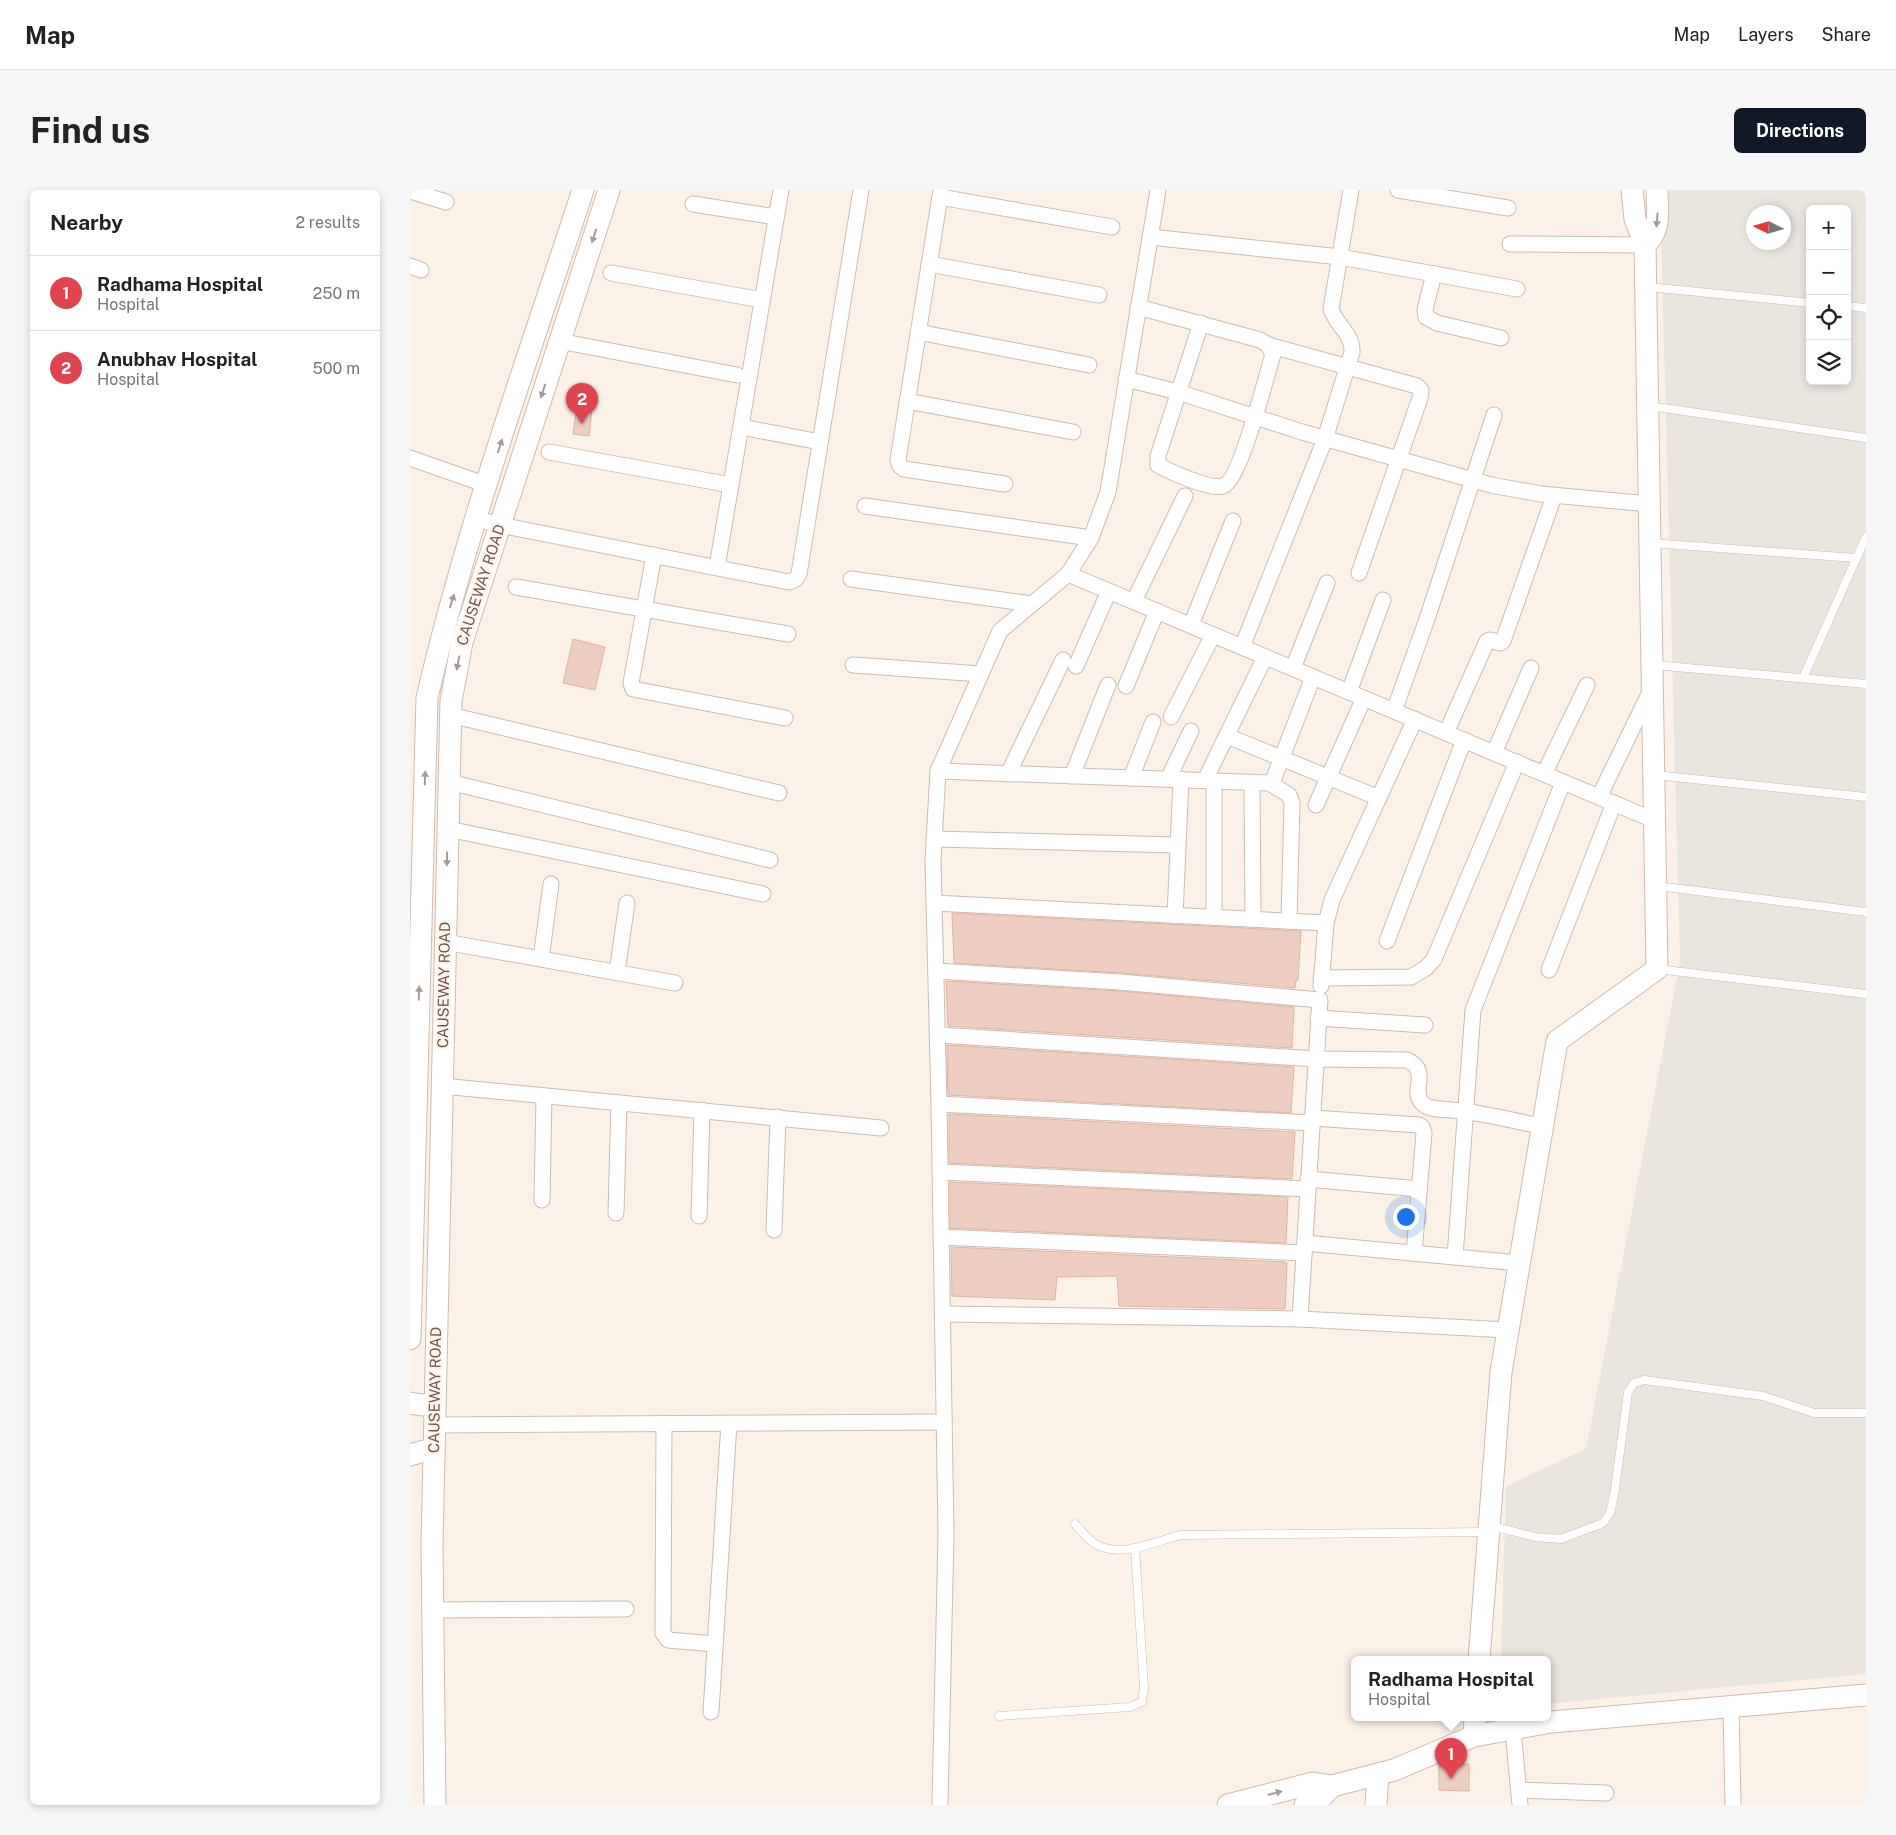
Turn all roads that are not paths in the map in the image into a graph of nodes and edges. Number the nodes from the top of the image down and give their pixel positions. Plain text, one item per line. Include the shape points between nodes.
1 (583, 190) edge
2 (609, 190) edge
3 (781, 190) edge
4 (861, 190) edge
5 (1158, 190) edge
6 (1351, 190) edge
7 (1398, 190) edge
8 (1632, 190) edge
9 (1657, 190) edge
10 (410, 191) edge
11 (940, 193) edge
12 (446, 202) dead end
13 (693, 204) dead end
14 (1508, 208) dead end
15 (776, 217) junction
16 (1112, 227) dead end
17 (1150, 237) junction
18 (1510, 244) dead end
19 (1645, 245) junction
20 (1340, 257) junction
21 (929, 264) junction
22 (611, 273) dead end
23 (1434, 274) junction
24 (1644, 287) junction
25 (1517, 289) dead end
26 (1099, 295) dead end
27 (762, 300) junction
28 (1806, 303) edge
29 (1851, 306) edge
30 (1138, 307) junction
31 (1866, 308) edge
32 (1201, 322) junction
33 (918, 332) junction
34 (1501, 338) dead end
35 (559, 341) junction
36 (1268, 344) junction
37 (1089, 365) dead end
38 (1347, 367) junction
39 (737, 375) dead end
40 (1126, 379) junction
41 (1178, 392) junction
42 (908, 401) junction
43 (1646, 406) junction
44 (1494, 415) dead end
45 (1255, 417) junction
46 (741, 427) junction
47 (1073, 432) dead end
48 (1866, 438) edge
49 (1326, 439) junction
50 (820, 442) junction
51 (549, 452) dead end
52 (410, 458) edge
53 (1399, 459) junction
54 (1473, 480) junction
55 (1005, 484) dead end
56 (487, 485) junction
57 (731, 485) junction
58 (1185, 496) dead end
59 (1554, 496) junction
60 (1649, 504) junction
61 (865, 506) dead end
62 (477, 519) junction
63 (1234, 521) dead end
64 (500, 525) junction
65 (1866, 537) edge
66 (1091, 538) junction
67 (1650, 543) junction
68 (654, 555) junction
69 (1856, 558) junction
70 (717, 567) junction
71 (1359, 573) dead end
72 (1068, 574) junction
73 (851, 579) dead end
74 (1327, 583) dead end
75 (516, 587) dead end
76 (1109, 591) junction
77 (1383, 600) dead end
78 (1134, 602) junction
79 (1032, 604) junction
80 (644, 609) junction
81 (1157, 611) junction
82 (1191, 625) junction
83 (788, 634) dead end
84 (1213, 634) junction
85 (1242, 647) junction
86 (1266, 657) junction
87 (853, 665) dead end
88 (1652, 665) junction
89 (1293, 668) junction
90 (1531, 668) dead end
91 (981, 674) junction
92 (1313, 677) junction
93 (1803, 678) junction
94 (1866, 684) edge
95 (1108, 685) dead end
96 (1587, 685) dead end
97 (1126, 686) dead end
98 (1653, 686) junction
99 (1349, 692) junction
100 (1364, 698) junction
101 (1394, 711) junction
102 (450, 715) junction
103 (1171, 717) dead end
104 (785, 718) dead end
105 (1415, 719) junction
106 (1153, 722) dead end
107 (1191, 731) dead end
108 (1446, 733) junction
109 (1227, 736) junction
110 (1464, 740) junction
111 (1494, 753) junction
112 (1282, 758) junction
113 (1516, 762) junction
114 (938, 771) junction
115 (1008, 774) junction
116 (1544, 774) junction
117 (1655, 775) junction
118 (1072, 776) junction
119 (1328, 777) junction
120 (1132, 778) junction
121 (1175, 779) junction
122 (1209, 780) junction
123 (449, 782) junction
124 (1252, 782) junction
125 (1269, 782) junction
126 (1563, 782) junction
127 (779, 793) dead end
128 (1866, 796) edge
129 (1599, 797) junction
130 (1379, 798) junction
131 (1614, 803) junction
132 (1316, 805) dead end
133 (417, 808) edge
134 (1656, 821) junction
135 (448, 828) junction
136 (934, 839) junction
137 (1178, 845) junction
138 (770, 860) dead end
139 (551, 884) dead end
140 (1656, 886) junction
141 (763, 894) dead end
142 (627, 903) dead end
143 (934, 904) junction
144 (1866, 912) edge
145 (1175, 916) junction
146 (1214, 917) junction
147 (1253, 919) junction
148 (1289, 921) junction
149 (1326, 923) junction
150 (1387, 941) dead end
151 (445, 942) junction
152 (541, 959) junction
153 (1657, 969) junction
154 (1549, 970) dead end
155 (936, 971) junction
156 (617, 972) junction
157 (1322, 978) junction
158 (676, 983) dead end
159 (1866, 994) edge
160 (1320, 1000) junction
161 (1318, 1018) junction
162 (1426, 1025) dead end
163 (938, 1036) junction
164 (414, 1052) edge
165 (1316, 1059) junction
166 (442, 1086) junction
167 (544, 1096) junction
168 (619, 1103) junction
169 (939, 1104) junction
170 (702, 1110) junction
171 (1467, 1111) junction
172 (778, 1117) junction
173 (1312, 1120) junction
174 (1542, 1126) junction
175 (881, 1128) dead end
176 (941, 1172) junction
177 (1308, 1184) junction
178 (1419, 1189) junction
179 (542, 1200) dead end
180 (616, 1213) dead end
181 (699, 1216) dead end
182 (774, 1230) dead end
183 (942, 1237) junction
184 (1304, 1248) junction
185 (1414, 1253) junction
186 (1455, 1257) junction
187 (1520, 1263) junction
188 (411, 1290) edge
189 (943, 1314) junction
190 (1300, 1319) junction
191 (1508, 1330) junction
192 (410, 1339) edge
193 (410, 1402) edge
194 (435, 1404) junction
195 (1866, 1413) edge
196 (944, 1422) junction
197 (729, 1423) junction
198 (664, 1424) junction
199 (434, 1425) junction
200 (410, 1455) edge
201 (434, 1455) junction
202 (1074, 1524) dead end
203 (1489, 1529) junction
204 (1135, 1548) junction
205 (626, 1609) dead end
206 (433, 1610) junction
207 (715, 1644) junction
208 (1479, 1656) edge
209 (1866, 1695) edge
210 (1731, 1707) junction
211 (711, 1712) dead end
212 (999, 1716) dead end
213 (1474, 1727) edge
214 (1513, 1730) junction
215 (1378, 1774) junction
216 (1332, 1786) junction
217 (1606, 1793) dead end
218 (1520, 1798) edge
219 (435, 1805) edge
220 (940, 1805) edge
221 (1228, 1805) edge
222 (1305, 1805) edge
223 (1376, 1805) edge
224 (1733, 1805) edge

56 -> 1 main road, CAUSEWAY ROAD
2 -> 35 main road, CAUSEWAY ROAD
3 - 15 street
4 - 50 street
5 - 17 street
6 - 20 street
7 - 14 street
8 - 19 main road via 1635,219
9 -> 19 main road via 1657,223 1653,237
10 - 12 street
11 - 16 street
11 - 21 street
13 - 15 street
15 - 27 street
17 - 20 street
17 - 30 street
18 - 19 street
19 - 24 main road
20 - 23 street
20 - 38 street via 1331,309 1351,339 1352,352
21 - 26 street
21 - 33 street
22 - 27 street
23 - 25 street
23 - 34 street via 1426,316 1437,323
24 - 28 lane
24 - 43 main road
27 - 46 street
29 - 31 lane
30 - 32 street
30 - 40 street
32 - 36 street
32 - 41 street
33 - 37 street
33 - 42 street
35 - 39 street
35 -> 64 main road, CAUSEWAY ROAD
36 - 38 street
36 - 45 street via 1273,354
38 - 49 street
38 - 53 street via 1417,386 1421,390
40 - 41 street
40 - 66 street via 1108,492
41 - 45 street
41 - 45 street via 1158,465 1213,487 1229,482
42 - 47 street
42 - 55 street via 898,460 900,466
43 - 48 lane
43 - 60 main road
44 - 54 street
45 - 49 street
46 - 50 street
46 - 57 street
49 - 53 street
49 - 85 street
50 - 70 street via 796,580 789,582
51 - 57 street
52 - 56 street
53 - 54 street
53 - 71 street
54 - 59 street
54 - 101 street
56 - 62 main road, CAUSEWAY ROAD
57 - 70 street
58 - 78 street
59 - 60 street
59 - 108 street via 1503,641 1487,641
60 - 67 main road
61 - 66 street
62 - 64 street
133 -> 62 main road, CAUSEWAY ROAD via 427,698 440,642
63 - 82 street
64 - 68 street
64 -> 102 main road, CAUSEWAY ROAD via 462,642
65 - 69 lane
66 - 72 street
67 - 69 lane
67 - 88 main road
68 - 70 street
68 - 80 street
69 - 93 lane
72 - 76 street
72 - 79 street
73 - 79 street
74 - 89 street
75 - 80 street
76 - 78 street
76 - 115 street
77 - 99 street
78 - 81 street
79 - 91 street via 1000,631
80 - 83 street
80 - 104 street via 631,683 633,689
81 - 82 street
81 - 97 street
82 - 84 street
84 - 85 street
84 - 103 street
85 - 86 street
86 - 89 street
86 - 109 street
87 - 91 street
88 - 93 lane
88 - 98 main road
89 - 92 street
90 - 111 street
91 - 114 street
92 - 99 street
92 - 112 street
93 - 94 lane
95 - 118 street
96 - 116 street
98 - 117 main road
98 - 129 street
99 - 100 street
100 - 101 street
100 - 119 street
101 - 105 street
102 - 123 main road, CAUSEWAY ROAD
102 - 127 street
105 - 108 street
105 - 130 street
106 - 120 street
107 - 121 street
108 - 110 street
109 - 112 street
109 - 122 street
110 - 111 street
110 - 150 street
111 - 113 street
112 - 119 street
112 - 125 street
113 - 116 street
113 - 157 street via 1434,959 1426,968 1411,977
114 - 115 street
114 - 136 street
115 - 118 street
116 - 126 street
117 - 128 lane
117 - 134 main road
118 - 120 street
119 - 130 street
119 - 132 street
120 - 121 street
121 - 122 street
121 - 137 street
122 - 124 street
122 - 146 street
123 - 135 main road, CAUSEWAY ROAD
123 - 138 street
124 - 125 street
124 - 147 street
125 - 148 street via 1289,795 1292,803
126 - 129 street
126 - 171 street via 1473,1010
129 - 131 street
130 - 149 street via 1332,900
131 - 134 street
131 - 154 street
164 -> 133 main road, CAUSEWAY ROAD
134 - 140 main road
135 - 141 street
135 -> 151 main road, CAUSEWAY ROAD
136 - 137 street
136 - 143 street
137 - 145 street
139 - 152 street
140 - 144 lane
140 - 153 main road
142 - 156 street
143 - 145 street
143 - 155 street
145 - 146 street
146 - 147 street
147 - 148 street
148 - 149 street
149 - 157 street
151 - 152 street
151 - 166 main road, CAUSEWAY ROAD
152 - 156 street
153 - 159 lane
153 - 174 main road via 1557,1041
155 - 160 street via 1120,982
155 - 163 street
156 - 158 street
157 - 160 street
160 - 161 street
161 - 162 street
161 - 165 street
163 - 165 street
163 - 169 street
164 - 188 main road, CAUSEWAY ROAD
165 - 171 street via 1407,1060 1419,1071 1419,1098 1423,1105
165 - 173 street
166 - 167 street
166 - 194 main road, CAUSEWAY ROAD
167 - 168 street
167 - 179 street
168 - 170 street
168 - 180 street
169 - 173 street
169 - 176 street
170 - 172 street
170 - 181 street
171 - 174 street
171 - 186 street
172 - 175 street
172 - 182 street
173 - 177 street
173 - 178 street via 1419,1125 1424,1133
174 - 187 main road
176 - 177 street
176 - 183 street
177 - 178 street
177 - 184 street
178 - 185 street
183 - 184 street
183 - 189 street
184 - 185 street
184 - 190 street
185 - 186 street
186 - 187 street
187 - 191 main road
188 - 192 main road, CAUSEWAY ROAD
189 - 190 street
189 - 196 street
190 - 191 street
191 - 203 main road via 1501,1372
193 - 194 main road
194 - 199 main road, CAUSEWAY ROAD
195 - 203 lane via 1814,1413 1763,1396 1644,1380 1634,1383 1628,1392 1614,1496 1610,1513 1603,1523 1561,1539 1534,1538
196 - 197 street
196 - 220 street via 946,1534
197 - 198 street
197 - 207 street
198 - 199 street
198 - 207 street via 663,1633 668,1640
199 - 201 main road, CAUSEWAY ROAD
200 - 201 main road via 424,1452
201 - 206 main road, CAUSEWAY ROAD
202 - 204 lane via 1096,1545 1112,1550
203 - 204 lane via 1181,1535
203 - 208 main road
204 - 212 lane via 1144,1688 1142,1702 1130,1707
205 - 206 street
206 - 219 main road, CAUSEWAY ROAD
207 - 211 street
209 - 210 main road
210 - 214 main road via 1551,1722
210 - 224 street
213 - 214 main road
213 - 215 main road via 1394,1770
214 - 218 street
215 - 216 main road
215 - 223 main road
221 -> 216 main road via 1313,1783
216 - 222 main road via 1317,1802
217 - 218 street

